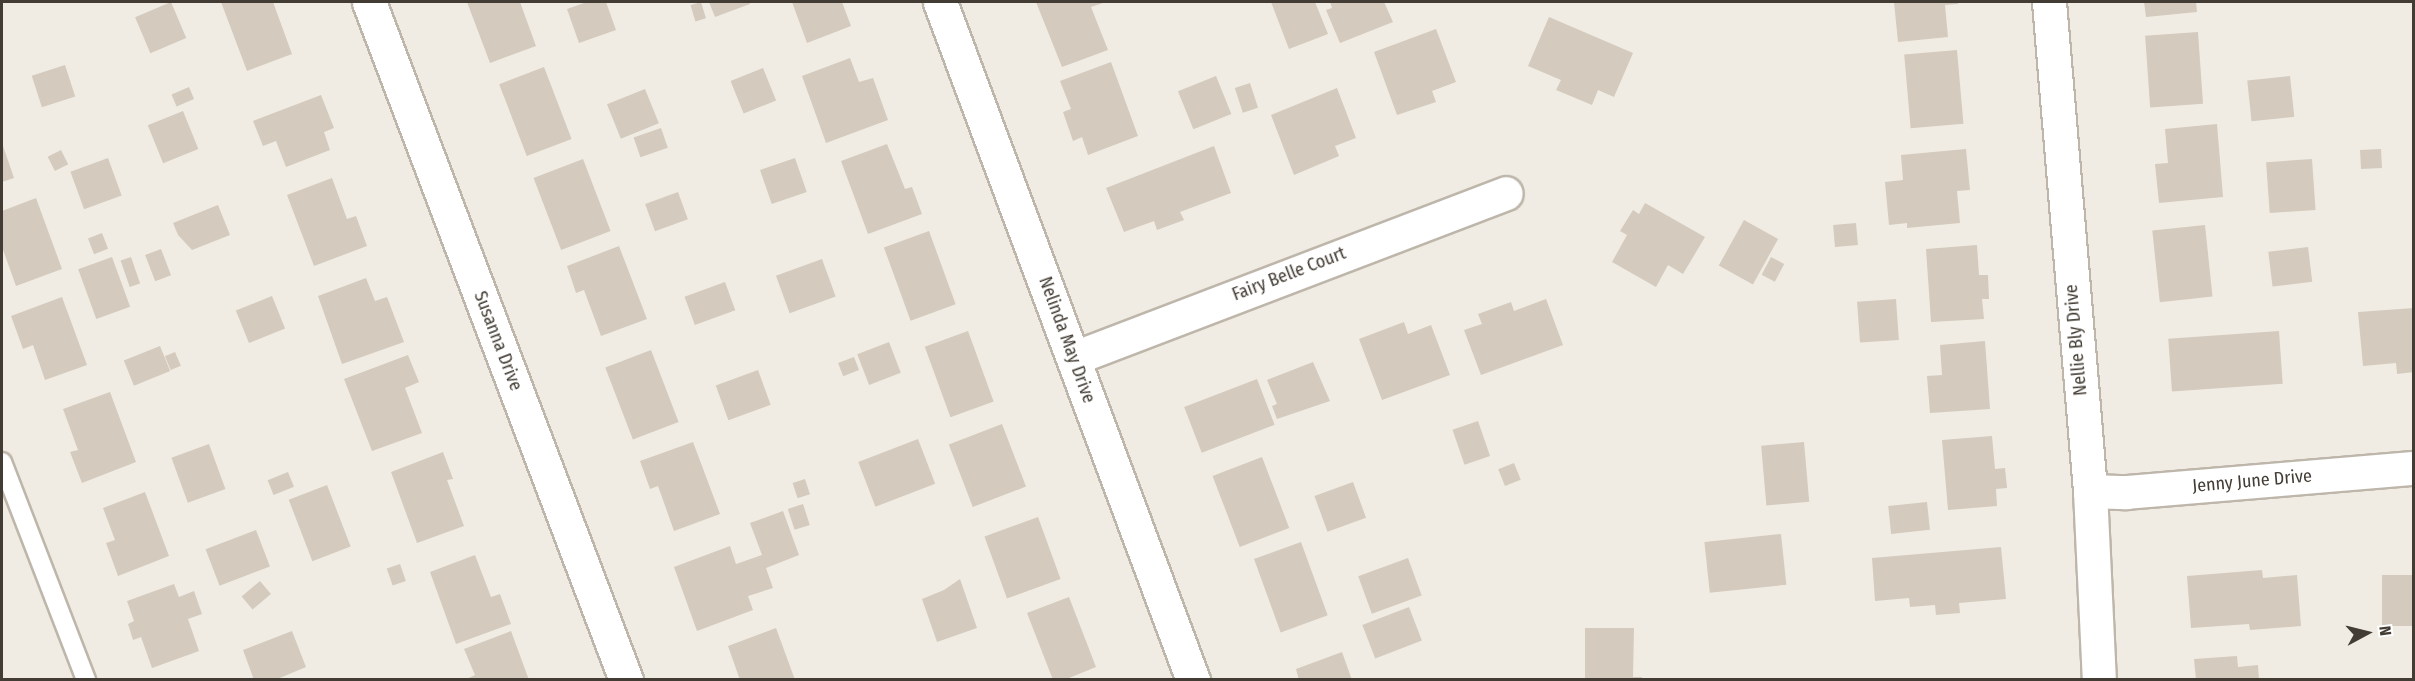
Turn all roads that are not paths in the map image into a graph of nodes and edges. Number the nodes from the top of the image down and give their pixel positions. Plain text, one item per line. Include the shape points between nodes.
1 (369, 2) edge
2 (940, 2) edge
3 (2049, 2) edge
4 (1505, 192) dead end
5 (1074, 358) junction
6 (2, 462) edge
7 (2414, 468) edge
8 (2090, 490) junction
9 (86, 680) edge
10 (626, 680) edge
11 (1193, 680) edge
12 (2099, 680) edge

1 - 10 street, Susanna Drive
2 - 5 street, Nelinda May Drive
3 - 8 street, Nellie Bly Drive
4 - 5 street, Fairy Belle Court
5 - 11 street, Nelinda May Drive
6 - 9 lane
7 - 8 street, Jenny June Drive via 2126,492
8 - 12 street, Nellie Bly Drive

